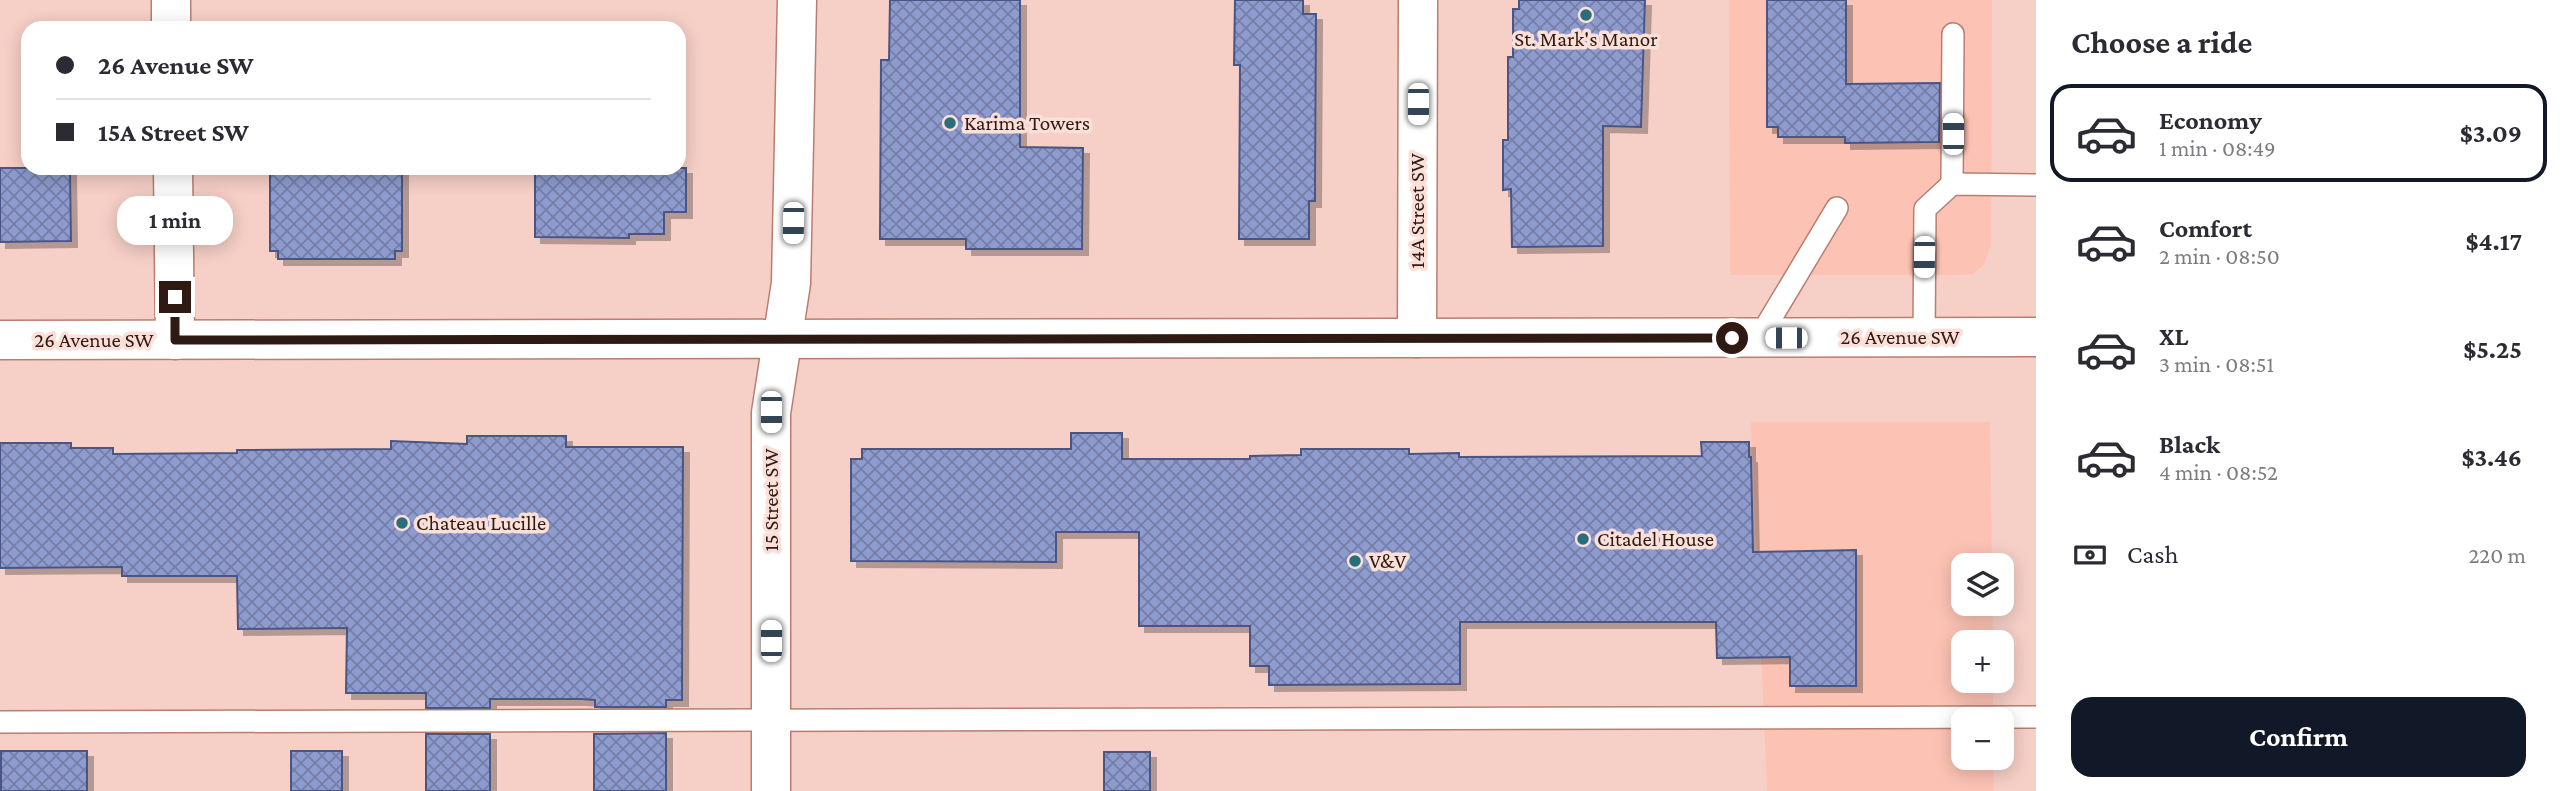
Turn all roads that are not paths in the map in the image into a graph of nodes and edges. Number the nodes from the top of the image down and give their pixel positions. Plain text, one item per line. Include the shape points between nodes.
1 (171, 0) edge
2 (797, 0) edge
3 (1418, 0) edge
4 (171, 21) edge
5 (1953, 34) dead end
6 (173, 175) edge
7 (1952, 184) junction
8 (2036, 185) edge
9 (1837, 208) dead end
10 (1924, 337) junction
11 (2036, 337) edge
12 (784, 338) junction
13 (1417, 338) junction
14 (1759, 338) junction
15 (0, 340) edge
16 (175, 340) junction
17 (2036, 717) edge
18 (771, 720) junction
19 (0, 722) edge
20 (771, 791) edge

1 - 4 street
2 - 12 street, 15 Street SW via 792,273
3 - 13 street, 14A Street SW
5 - 7 lane
6 - 16 street
7 - 8 lane
7 - 10 lane via 1925,209
9 - 14 lane
10 - 11 street, 26 Avenue SW
10 - 14 street, 26 Avenue SW
12 - 13 street, 26 Avenue SW
12 - 16 street, 26 Avenue SW
12 - 18 street, 15 Street SW via 771,412
13 - 14 street, 26 Avenue SW
15 - 16 street, 26 Avenue SW
17 - 18 lane
18 - 19 lane
18 - 20 street, 15 Street SW

